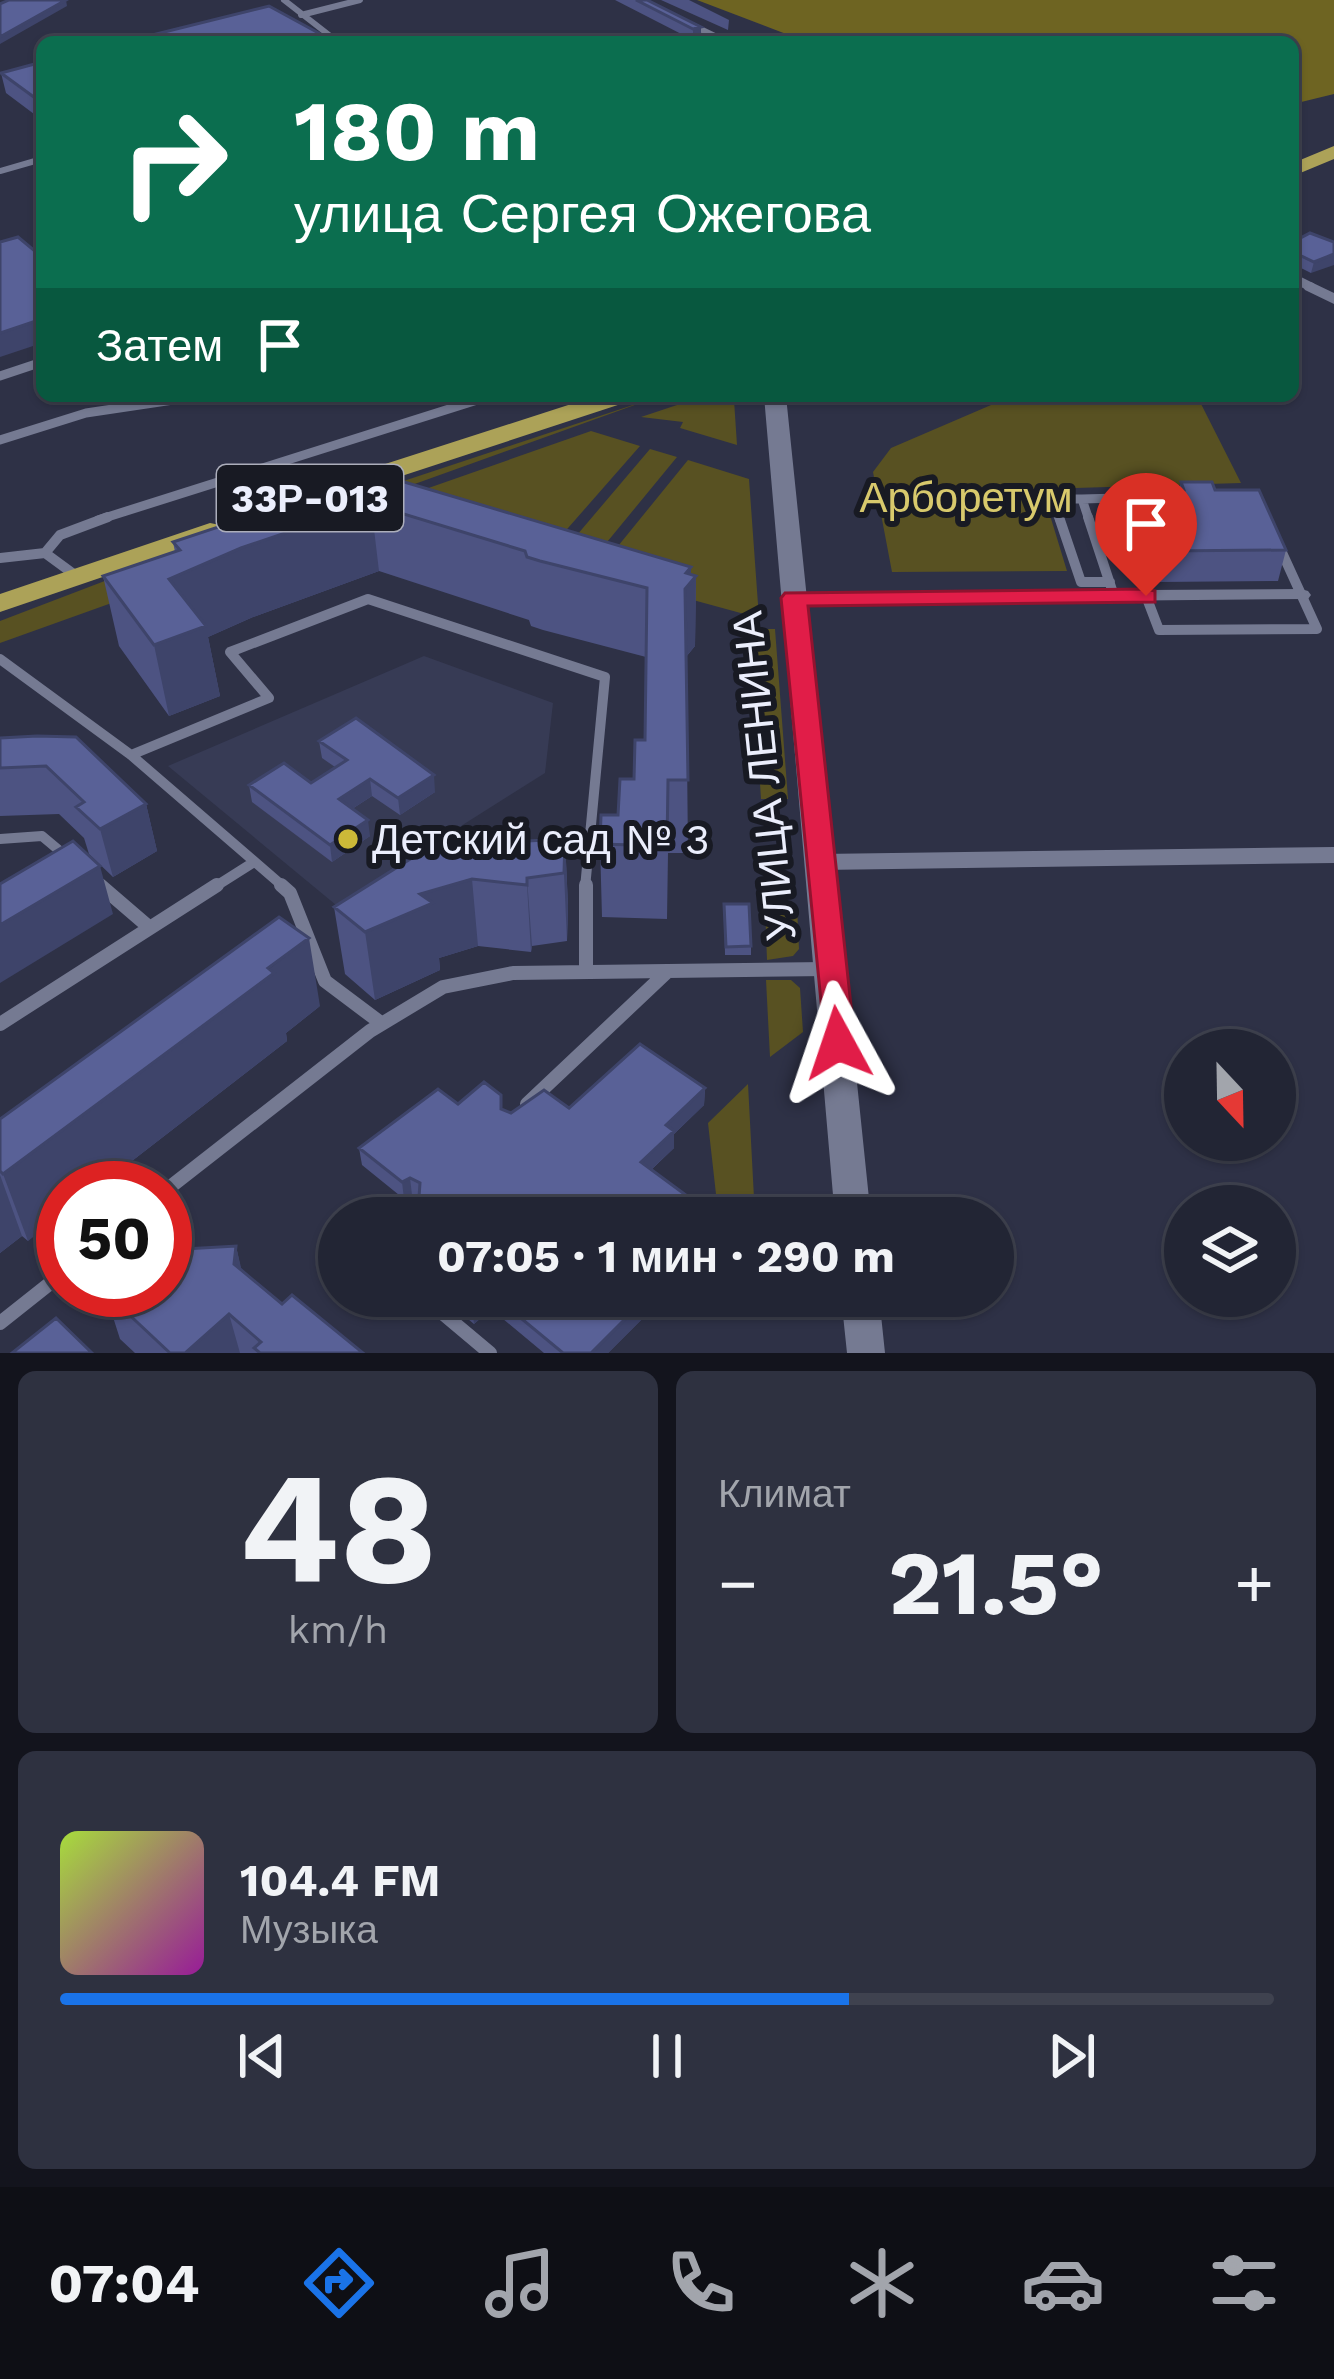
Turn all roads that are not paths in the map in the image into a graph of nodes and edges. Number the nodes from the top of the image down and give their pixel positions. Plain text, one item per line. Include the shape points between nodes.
1 (284, 0) edge
2 (360, 0) edge
3 (301, 15) junction
4 (682, 20) edge
5 (330, 36) edge
6 (715, 36) edge
7 (1334, 152) edge
8 (36, 161) edge
9 (1299, 167) edge
10 (0, 171) edge
11 (1299, 281) edge
12 (1311, 286) joint
13 (1334, 299) edge
14 (36, 364) edge
15 (0, 376) edge
16 (160, 402) edge
17 (471, 402) edge
18 (602, 402) edge
19 (777, 402) edge
20 (0, 440) edge
21 (1177, 497) edge
22 (1082, 499) junction
23 (1276, 539) edge
24 (45, 553) junction
25 (0, 558) edge
26 (75, 575) junction
27 (1084, 589) junction
28 (1112, 589) junction
29 (794, 591) junction
30 (1301, 595) junction
31 (1146, 596) junction
32 (0, 603) edge
33 (0, 659) edge
34 (130, 755) junction
35 (0, 839) edge
36 (1334, 855) edge
37 (254, 862) junction
38 (821, 862) junction
39 (78, 866) edge
40 (96, 882) edge
41 (150, 928) junction
42 (831, 969) junction
43 (586, 970) junction
44 (668, 971) junction
45 (381, 1023) junction
46 (0, 1024) edge
47 (511, 1119) edge
48 (192, 1170) edge
49 (851, 1197) edge
50 (36, 1295) edge
51 (447, 1317) edge
52 (862, 1317) edge
53 (0, 1323) edge
54 (490, 1353) edge
55 (866, 1353) edge

1 - 3 lane
2 - 3 lane
3 - 5 lane
4 - 6 lane
7 - 9 main road
8 - 10 lane
11 - 12 lane
12 - 13 street
14 - 15 lane
16 - 20 lane via 86,413
17 - 24 lane via 78,527
18 - 26 main road, 33Р-013
19 - 29 main road, УЛИЦА ЛЕНИНА
21 - 22 lane
22 - 27 lane via 1053,499
22 - 28 lane
23 - 30 lane
24 - 25 lane
24 - 26 lane
26 - 32 main road, 33Р-013
27 - 28 street
27 - 29 street
28 - 31 street
29 - 38 main road, УЛИЦА ЛЕНИНА
30 - 31 street
30 - 31 lane via 1317,629 1159,630
33 - 34 lane
34 - 37 lane
34 - 43 lane via 269,698 230,652 368,598 604,677
35 - 39 lane via 42,836
36 - 38 street
37 - 41 lane
37 - 45 lane via 290,892 325,981
38 - 42 main road, УЛИЦА ЛЕНИНА
40 - 41 lane
41 - 46 lane
42 - 44 lane
42 - 49 main road, УЛИЦА ЛЕНИНА
43 - 44 lane
43 - 45 lane via 470,978
44 - 47 lane
45 - 48 lane
50 - 53 lane
51 - 54 lane
52 - 55 main road

